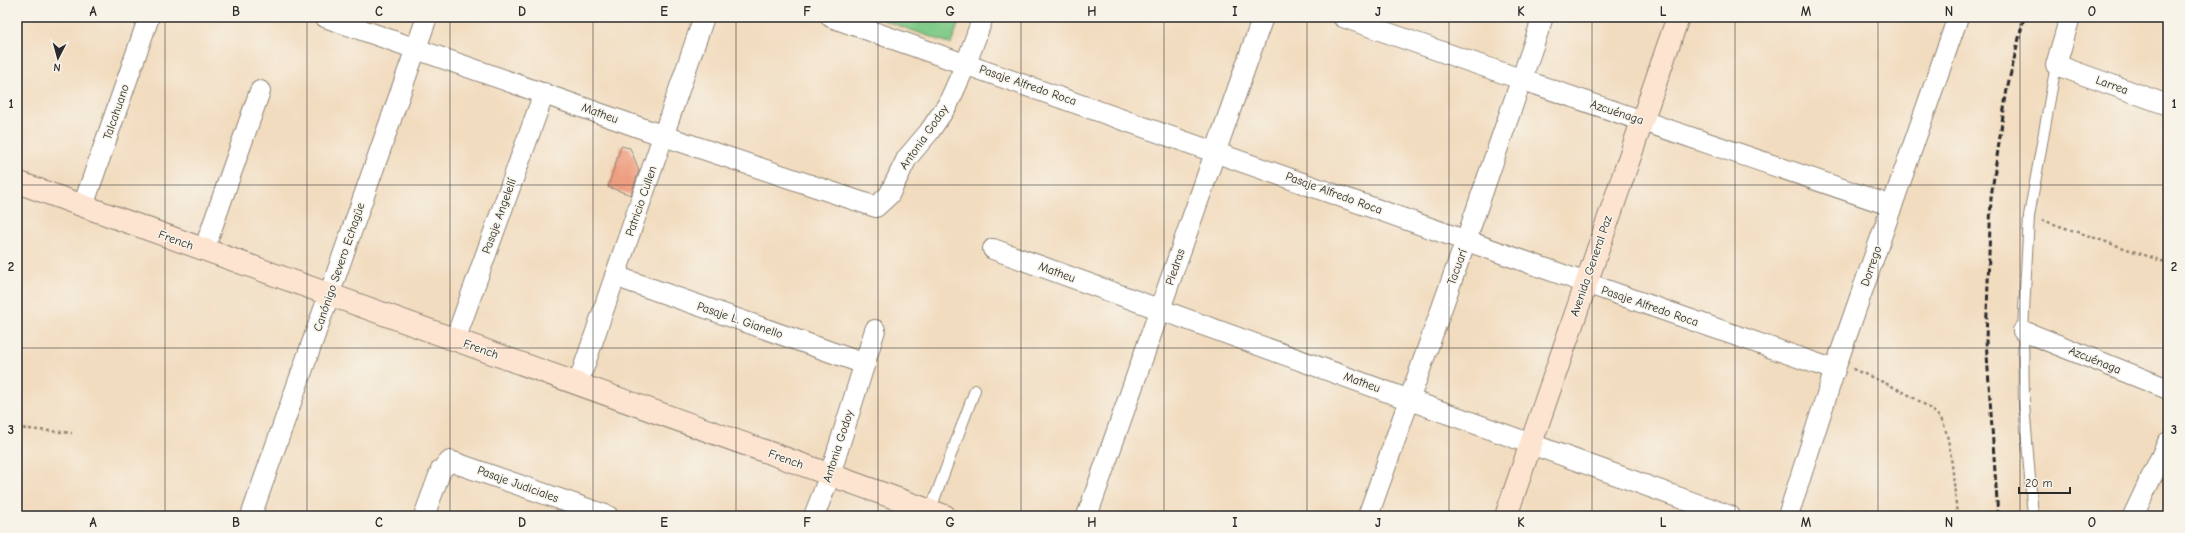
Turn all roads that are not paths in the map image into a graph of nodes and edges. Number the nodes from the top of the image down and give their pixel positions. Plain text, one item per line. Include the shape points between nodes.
1 (149, 17) edge
2 (325, 17) edge
3 (428, 17) edge
4 (704, 17) edge
5 (832, 17) edge
6 (983, 17) edge
7 (1263, 17) edge
8 (1343, 17) edge
9 (1543, 17) edge
10 (1678, 17) edge
11 (1958, 17) edge
12 (2070, 17) edge
13 (416, 50) junction
14 (966, 64) junction
15 (2056, 65) junction
16 (1521, 81) junction
17 (260, 91) dead end
18 (544, 93) junction
19 (2168, 105) edge
20 (1643, 120) junction
21 (664, 136) junction
22 (1216, 151) junction
23 (17, 182) edge
24 (83, 206) junction
25 (1892, 206) junction
26 (876, 207) joint
27 (1466, 240) junction
28 (993, 249) dead end
29 (204, 250) junction
30 (615, 276) junction
31 (1585, 284) junction
32 (329, 295) junction
33 (1160, 309) junction
34 (875, 330) dead end
35 (2023, 331) junction
36 (455, 340) junction
37 (865, 364) junction
38 (1836, 366) junction
39 (578, 384) junction
40 (2168, 389) edge
41 (974, 390) dead end
42 (1409, 398) junction
43 (2168, 442) edge
44 (1530, 444) junction
45 (830, 475) junction
46 (937, 513) edge
47 (251, 516) edge
48 (424, 516) edge
49 (608, 516) edge
50 (814, 516) edge
51 (1088, 516) edge
52 (1368, 516) edge
53 (1506, 516) edge
54 (1730, 516) edge
55 (1788, 516) edge
56 (2033, 516) edge
57 (2133, 516) edge

1 - 24 street, Talcahuano
2 - 13 street, Matheu
3 - 13 street, Canónigo Severo Echagüe
4 - 21 street, Patricio Cullen
5 - 14 street, Pasaje Alfredo Roca
6 - 14 street, Antonia Godoy
7 - 22 street, Piedras
8 - 16 street, Azcuénaga
9 - 16 street, Tacuarí
10 - 20 street, Avenida General Paz
11 - 25 street, Dorrego
12 - 15 street
13 - 18 street, Matheu
13 - 32 street, Canónigo Severo Echagüe
14 - 22 street, Pasaje Alfredo Roca
14 - 26 street, Antonia Godoy via 948,104 907,158 890,195
15 - 19 street, Larrea
15 - 35 lane via 2029,216
16 - 20 street, Azcuénaga
16 - 27 street, Tacuarí
17 - 29 street
18 - 21 street, Matheu
18 - 36 street, Pasaje Angelellí
20 - 25 street, Azcuénaga
20 - 31 street, Avenida General Paz
21 - 26 street, Matheu
21 - 30 street, Patricio Cullen
22 - 27 street, Pasaje Alfredo Roca
22 - 33 street, Piedras
23 - 24 street, French
24 - 29 street, French
25 - 38 street, Dorrego
27 - 31 street, Pasaje Alfredo Roca
27 - 42 street, Tacuarí
28 - 33 street, Matheu
29 - 32 street, French
30 - 37 street, Pasaje L. Gianello
30 - 39 street, Patricio Cullen
31 - 38 street, Pasaje Alfredo Roca
31 - 44 street, Avenida General Paz
32 - 36 street, French
32 - 47 street, Canónigo Severo Echagüe
33 - 42 street, Matheu
33 - 51 street, Piedras
34 - 37 street, Antonia Godoy
35 - 40 street, Azcuénaga
35 - 56 lane via 2024,419
36 - 39 street, French
37 - 45 street, Antonia Godoy
38 - 55 street, Dorrego
39 - 45 street, French
41 - 46 lane
42 - 44 street, Matheu
42 - 52 street, Tacuarí
43 - 57 street
44 - 53 street, Avenida General Paz
44 - 54 street, Matheu
45 - 46 street, French
45 - 50 street, Antonia Godoy
48 - 49 street, Pasaje Judiciales via 441,470 450,461

